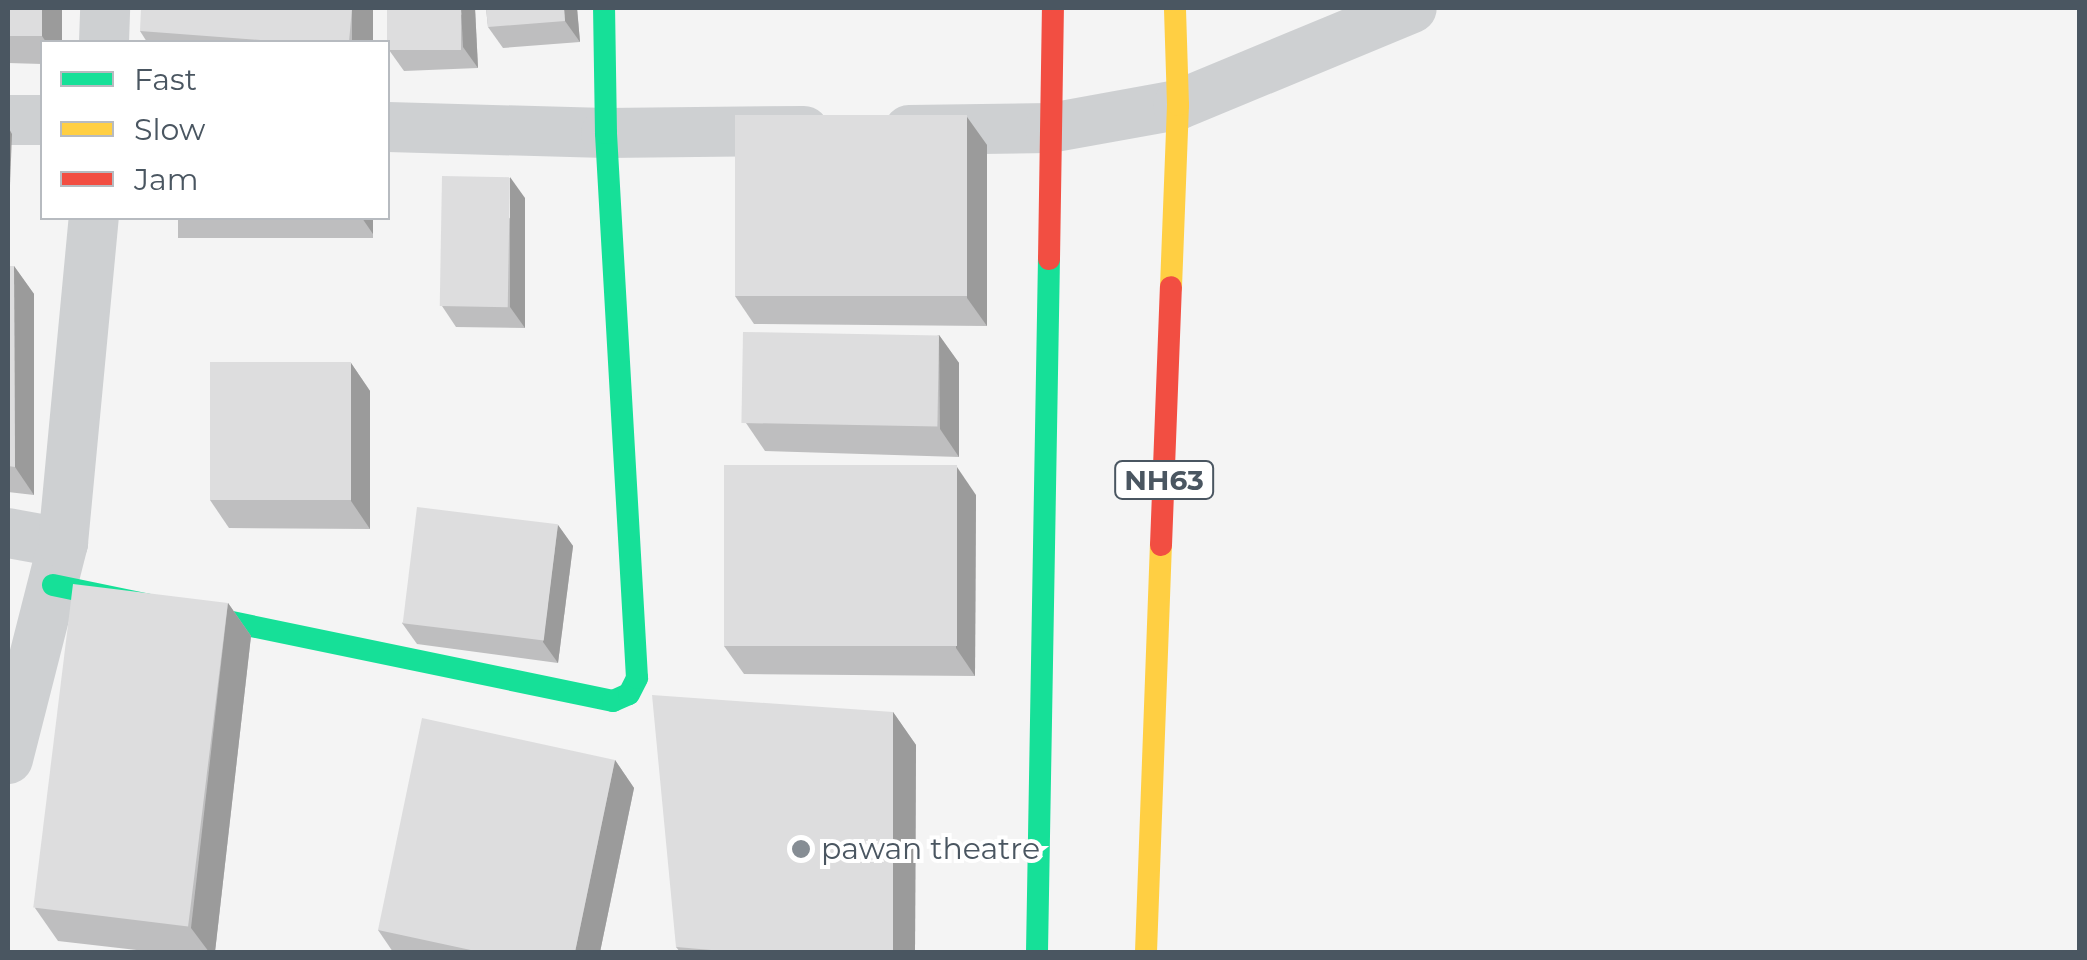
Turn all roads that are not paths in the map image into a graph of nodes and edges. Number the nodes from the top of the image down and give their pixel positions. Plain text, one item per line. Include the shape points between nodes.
1 (105, 8) edge
2 (604, 8) edge
3 (1053, 8) edge
4 (1175, 8) edge
5 (1412, 8) edge
6 (104, 40) edge
7 (1178, 106) junction
8 (8, 120) edge
9 (40, 120) edge
10 (390, 127) edge
11 (1050, 128) junction
12 (606, 134) junction
13 (94, 220) edge
14 (8, 533) edge
15 (58, 564) junction
16 (8, 758) edge
17 (1037, 952) edge
18 (1146, 952) edge

1 - 6 street
2 - 12 main road
3 - 11 main road
4 - 7 main road, NH63
5 - 7 street
7 - 11 street
7 - 18 main road, NH63
8 - 9 street
10 - 12 street
11 - 12 street
11 - 17 main road
12 - 15 main road via 637,678 629,694 613,701
13 - 15 street
14 - 15 street
15 - 16 street

